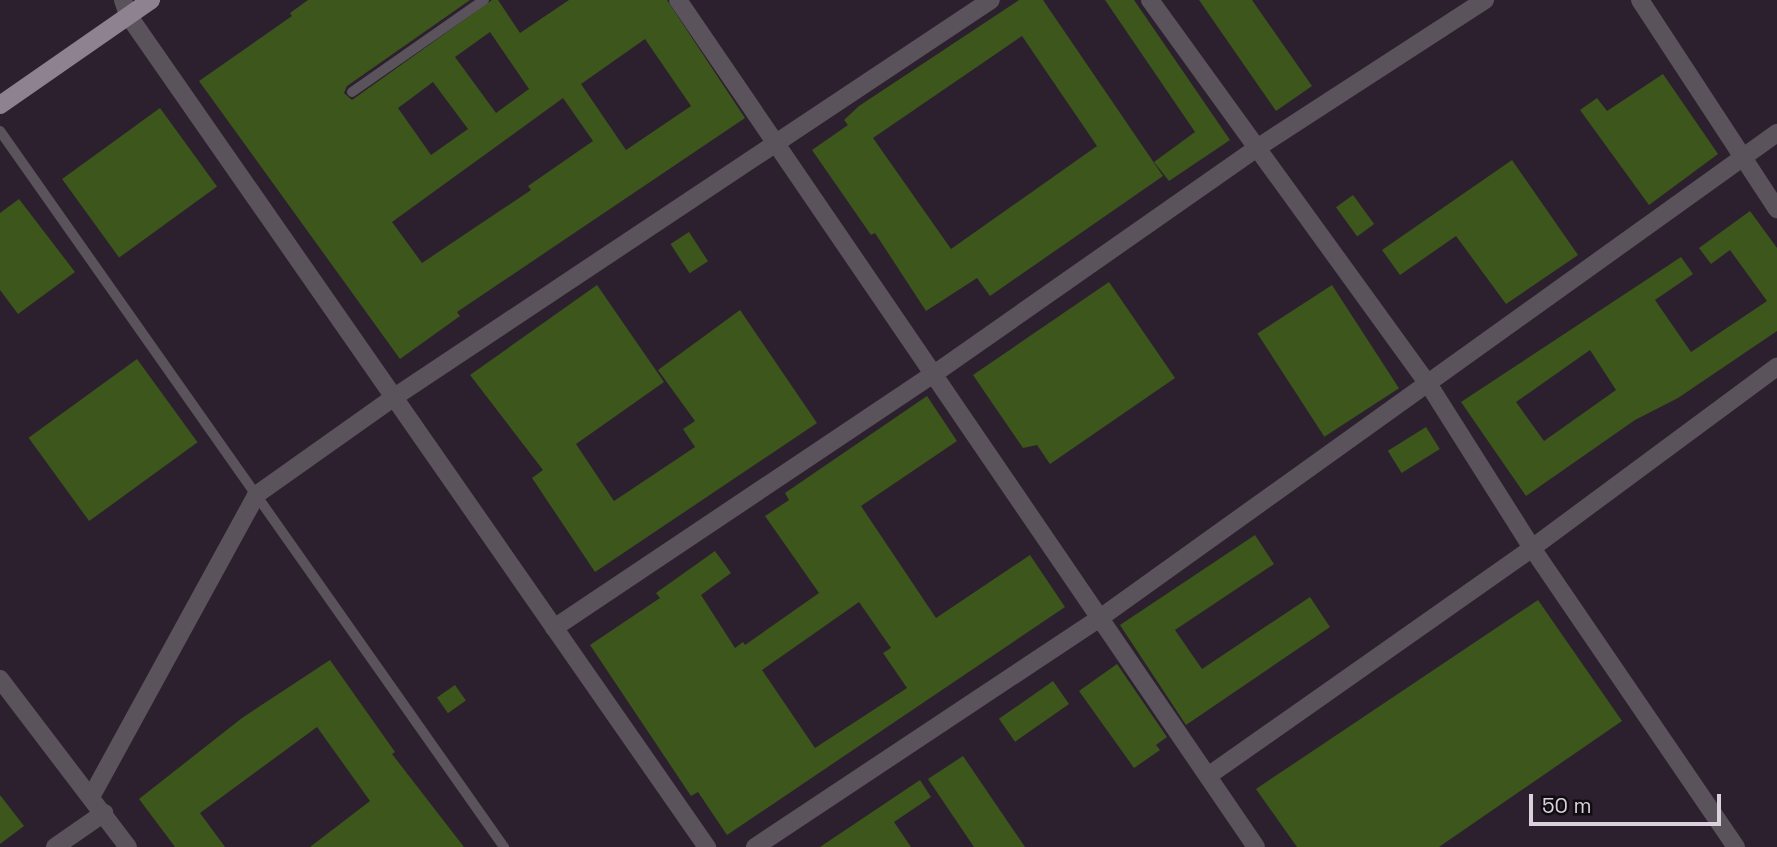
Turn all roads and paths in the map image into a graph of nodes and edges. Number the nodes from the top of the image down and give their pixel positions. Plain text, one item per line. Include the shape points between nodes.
1 (150, 0) edge
2 (484, 0) edge
3 (678, 0) edge
4 (991, 0) edge
5 (1150, 0) edge
6 (1485, 0) edge
7 (1640, 0) edge
8 (125, 8) edge
9 (352, 92) dead end
10 (0, 105) edge
11 (0, 131) edge
12 (1777, 133) edge
13 (776, 143) junction
14 (1257, 148) junction
15 (1741, 156) junction
16 (1777, 209) edge
17 (1777, 368) edge
18 (934, 374) junction
19 (1429, 385) junction
20 (393, 398) junction
21 (256, 495) junction
22 (1532, 548) junction
23 (1100, 618) junction
24 (554, 628) junction
25 (0, 679) edge
26 (1208, 776) junction
27 (91, 797) junction
28 (104, 813) junction
29 (55, 847) edge
30 (128, 847) edge
31 (504, 847) edge
32 (707, 847) edge
33 (755, 847) edge
34 (1256, 847) edge
35 (1736, 847) edge

1 - 8 main road
2 - 9 lane
3 - 13 street
4 - 13 street
5 - 14 street
6 - 14 street
7 - 15 street
8 - 10 main road
8 - 20 street
11 - 21 lane
12 - 15 street
13 - 18 street
13 - 20 street
14 - 18 street
14 - 19 street
15 - 16 street
15 - 19 street
17 - 22 street
18 - 23 street
18 - 24 street
19 - 22 street
19 - 23 street
20 - 21 street
20 - 24 street
21 - 27 street
21 - 31 lane
22 - 26 street
22 - 35 street
23 - 26 street
23 - 33 street
24 - 32 street
25 - 27 street
26 - 34 street
27 - 28 street
28 - 29 street
28 - 30 street

